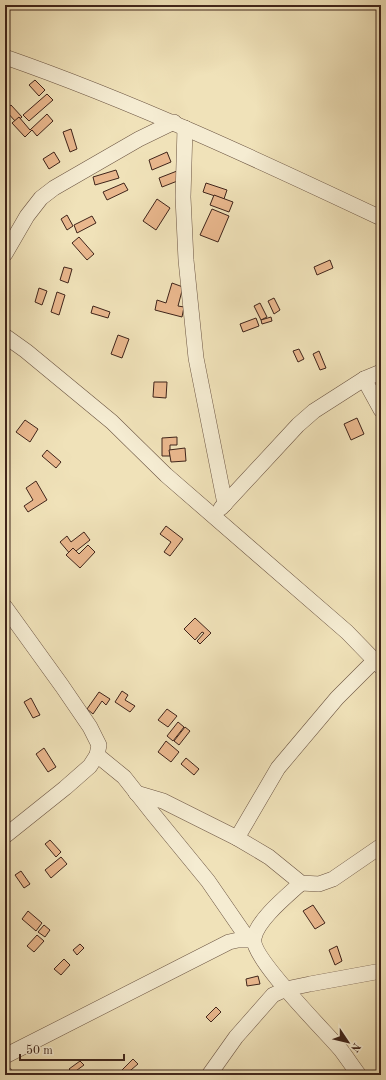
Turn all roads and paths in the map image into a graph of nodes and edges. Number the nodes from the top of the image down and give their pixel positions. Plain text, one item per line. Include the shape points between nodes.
1 (5, 57) edge
2 (179, 125) junction
3 (381, 218) edge
4 (5, 254) edge
5 (5, 336) edge
6 (381, 372) edge
7 (364, 379) junction
8 (381, 410) edge
9 (225, 504) junction
10 (213, 515) junction
11 (5, 607) edge
12 (378, 664) edge
13 (98, 755) junction
14 (136, 793) junction
15 (5, 836) edge
16 (237, 838) junction
17 (381, 846) edge
18 (301, 883) junction
19 (251, 940) junction
20 (381, 971) edge
21 (286, 989) junction
22 (5, 1056) edge
23 (209, 1075) edge
24 (359, 1075) edge

1 - 2 street via 68,79
2 - 3 street
2 - 4 street via 139,139 54,188 41,198 27,216
2 - 9 street via 186,260 196,358
5 - 10 street via 112,422 166,475
6 - 7 street
7 - 8 street
7 - 9 street via 314,411 298,425
9 - 10 street
10 - 12 street via 347,632
11 - 13 street via 90,727 99,745
12 - 16 street via 337,698 278,768
13 - 14 street via 124,777
13 - 15 street via 90,766 65,788
14 - 16 street via 163,801
14 - 19 street via 208,881
16 - 18 street via 269,857
17 - 18 street via 333,879 319,884
18 - 19 street via 266,918
19 - 21 street via 269,969
19 - 22 street via 229,942
20 - 21 street
21 - 23 street via 273,995 257,1011
21 - 24 street via 342,1051

